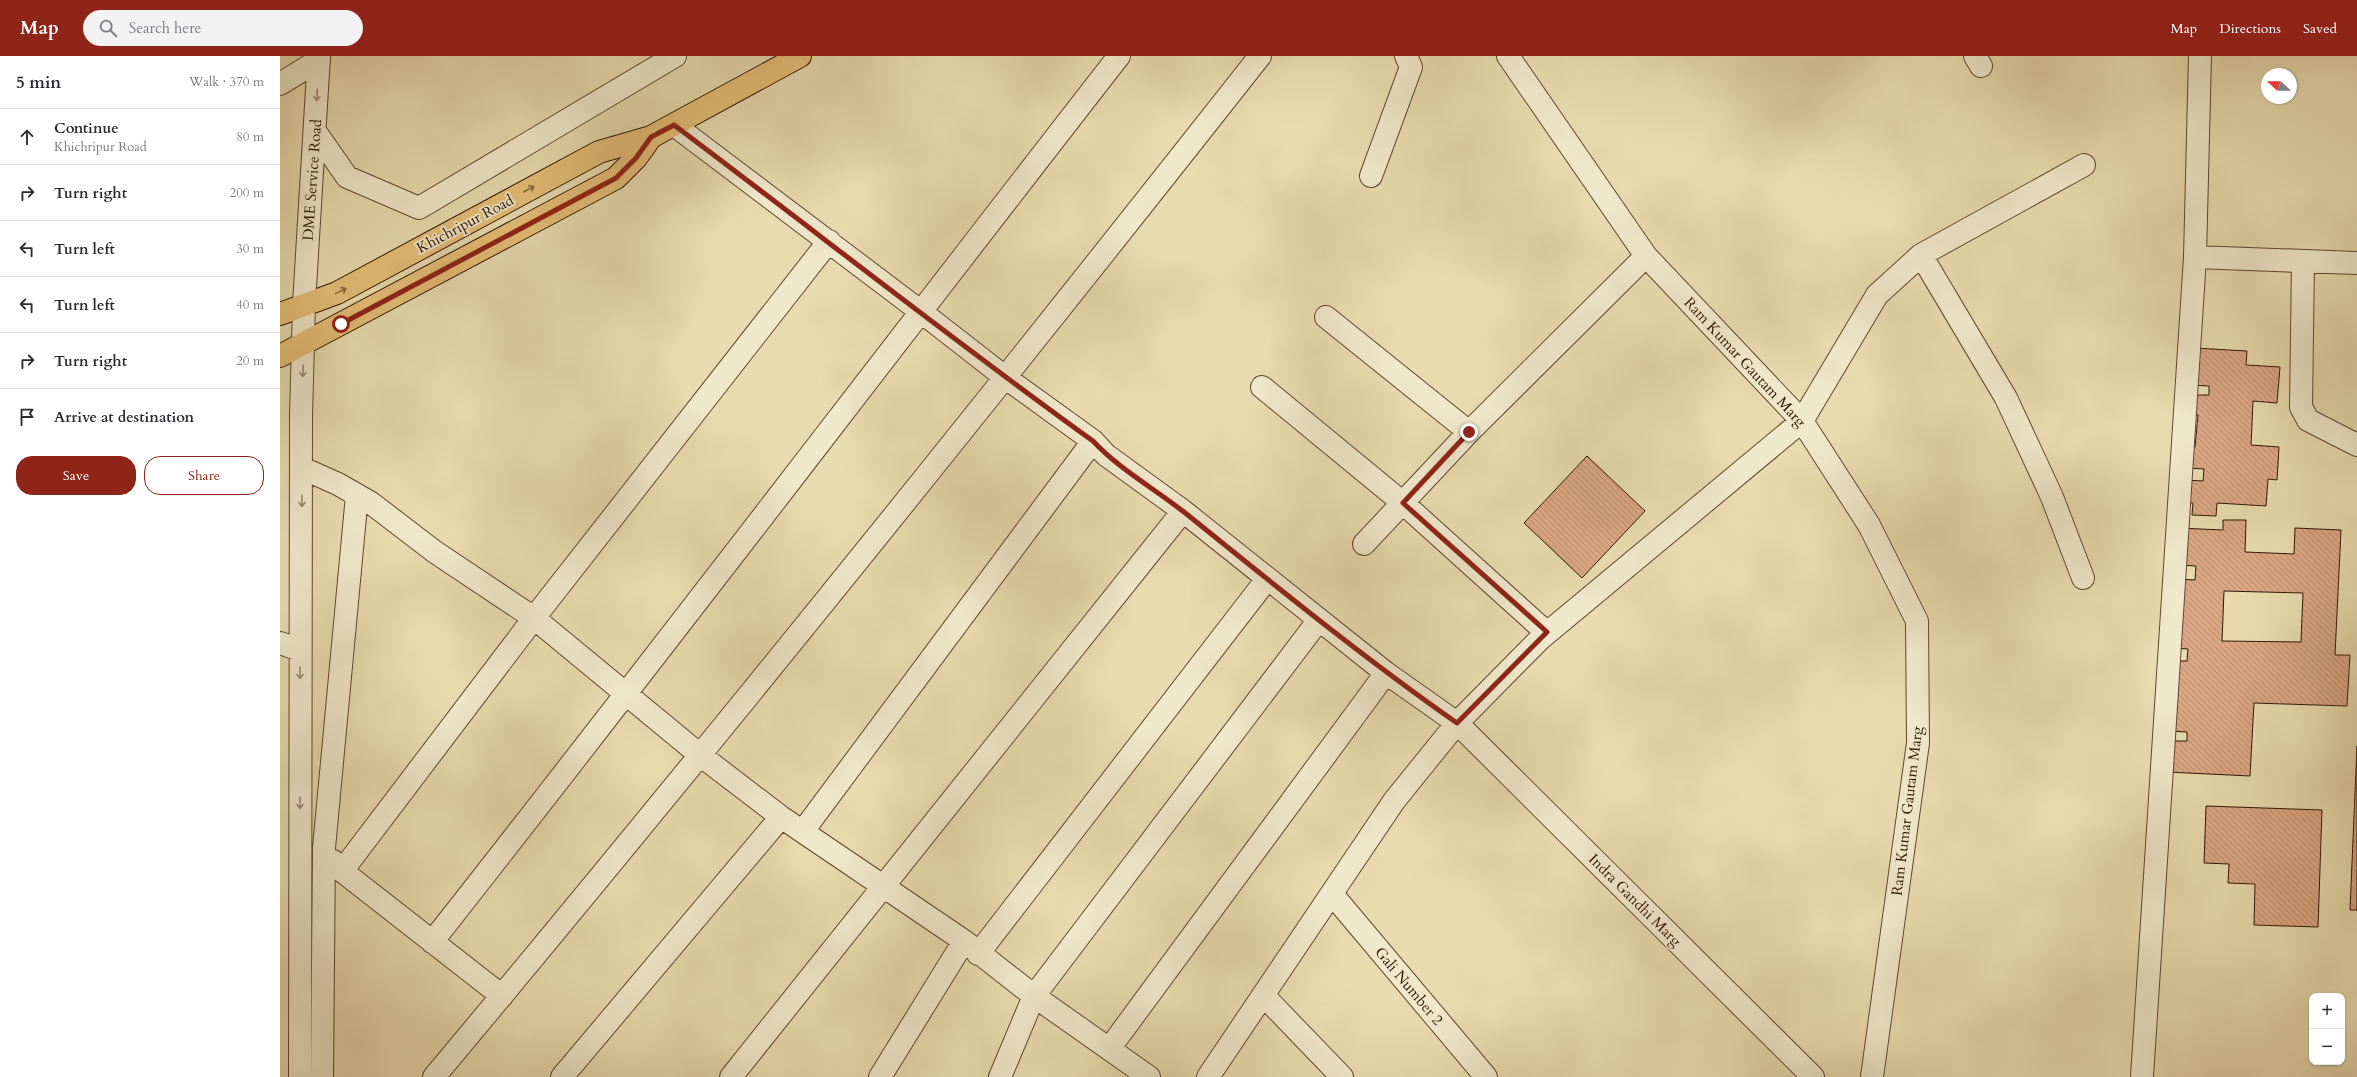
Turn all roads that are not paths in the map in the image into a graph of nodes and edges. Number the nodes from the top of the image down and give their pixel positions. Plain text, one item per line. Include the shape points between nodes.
1 (675, 56) edge
2 (800, 56) edge
3 (1119, 56) edge
4 (1260, 56) edge
5 (1406, 56) edge
6 (1508, 56) edge
7 (2200, 56) edge
8 (319, 58) edge
9 (280, 84) edge
10 (674, 125) junction
11 (315, 131) junction
12 (651, 137) junction
13 (2084, 165) dead end
14 (1371, 176) dead end
15 (829, 241) junction
16 (1921, 255) junction
17 (1646, 256) junction
18 (2195, 256) junction
19 (2303, 261) junction
20 (2357, 263) edge
21 (304, 304) junction
22 (920, 311) junction
23 (280, 314) edge
24 (1326, 317) dead end
25 (304, 342) junction
26 (280, 356) edge
27 (1006, 378) junction
28 (1262, 387) dead end
29 (1802, 421) junction
30 (1469, 432) junction
31 (1093, 441) junction
32 (2353, 441) edge
33 (302, 468) junction
34 (357, 496) junction
35 (1403, 503) junction
36 (1183, 511) junction
37 (1364, 544) dead end
38 (2083, 578) dead end
39 (1267, 579) junction
40 (534, 618) junction
41 (1318, 621) junction
42 (1547, 632) junction
43 (280, 643) edge
44 (300, 650) junction
45 (1386, 673) junction
46 (626, 696) junction
47 (1457, 723) junction
48 (700, 755) junction
49 (781, 816) junction
50 (803, 831) junction
51 (324, 848) junction
52 (342, 871) junction
53 (884, 887) junction
54 (1332, 894) junction
55 (432, 942) junction
56 (971, 947) junction
57 (502, 996) junction
58 (1034, 996) junction
59 (1264, 996) junction
60 (1109, 1049) junction
61 (300, 1077) edge
62 (322, 1077) edge
63 (434, 1077) edge
64 (562, 1077) edge
65 (731, 1077) edge
66 (880, 1077) edge
67 (1000, 1077) edge
68 (1149, 1077) edge
69 (1208, 1077) edge
70 (1342, 1077) edge
71 (1486, 1077) edge
72 (1812, 1077) edge
73 (1872, 1077) edge
74 (2142, 1077) edge

1 - 11 street via 419,208 347,177
2 - 10 main road, Khichripur Road
3 - 22 street
4 - 27 street
5 - 14 street via 1411,67
6 - 17 street, Ram Kumar Gautam Marg
7 - 18 street
8 - 9 street
8 -> 11 street, DME Service Road
10 - 12 main road, Khichripur Road
10 - 15 street, Indra Gandhi Marg
11 - 21 street, DME Service Road
21 -> 12 main road, Khichripur Road via 337,293 599,152
12 - 25 main road, Khichripur Road via 636,158 616,178
13 - 16 street
15 - 22 street, Indra Gandhi Marg
15 - 40 street
16 - 29 street via 1877,295
16 - 38 street via 2006,398 2052,497
17 - 29 street, Ram Kumar Gautam Marg
17 - 30 street
18 - 19 street
18 - 74 street
19 - 20 street
19 - 32 street via 2301,407 2308,420
21 - 23 main road, Khichripur Road
21 - 25 street, DME Service Road
22 - 27 street, Indra Gandhi Marg
22 - 46 street
24 - 30 street
25 - 26 main road, Khichripur Road
25 -> 33 street, DME Service Road
27 - 31 street, Indra Gandhi Marg
27 - 48 street
28 - 35 street
29 - 42 street
29 - 73 street, Ram Kumar Gautam Marg via 1868,525 1917,620 1918,742
30 - 35 street
31 - 36 street, Indra Gandhi Marg via 1106,454
31 - 50 street
33 - 34 street
33 -> 44 street, DME Service Road
34 - 40 street
34 - 51 street
35 - 37 street
35 - 42 street
36 - 39 street, Indra Gandhi Marg
36 - 53 street
39 - 41 street, Indra Gandhi Marg
39 - 56 street
40 - 46 street
40 - 52 street
41 - 45 street, Indra Gandhi Marg
41 - 58 street
42 - 47 street
43 - 44 street
44 -> 61 street, DME Service Road
45 - 47 street, Indra Gandhi Marg
45 - 60 street
46 - 48 street
46 - 55 street
47 - 54 street via 1394,801
47 - 72 street, Indra Gandhi Marg
48 - 49 street
48 - 57 street
49 - 50 street
49 - 64 street
50 - 53 street
51 - 52 street
51 - 62 street
52 - 55 street
53 - 56 street
53 - 65 street
54 - 59 street
54 - 71 street, Gali Number 2
55 - 57 street
56 - 58 street
56 - 66 street
57 - 63 street
58 - 60 street
58 - 67 street
59 - 69 street
59 - 70 street
60 - 68 street

